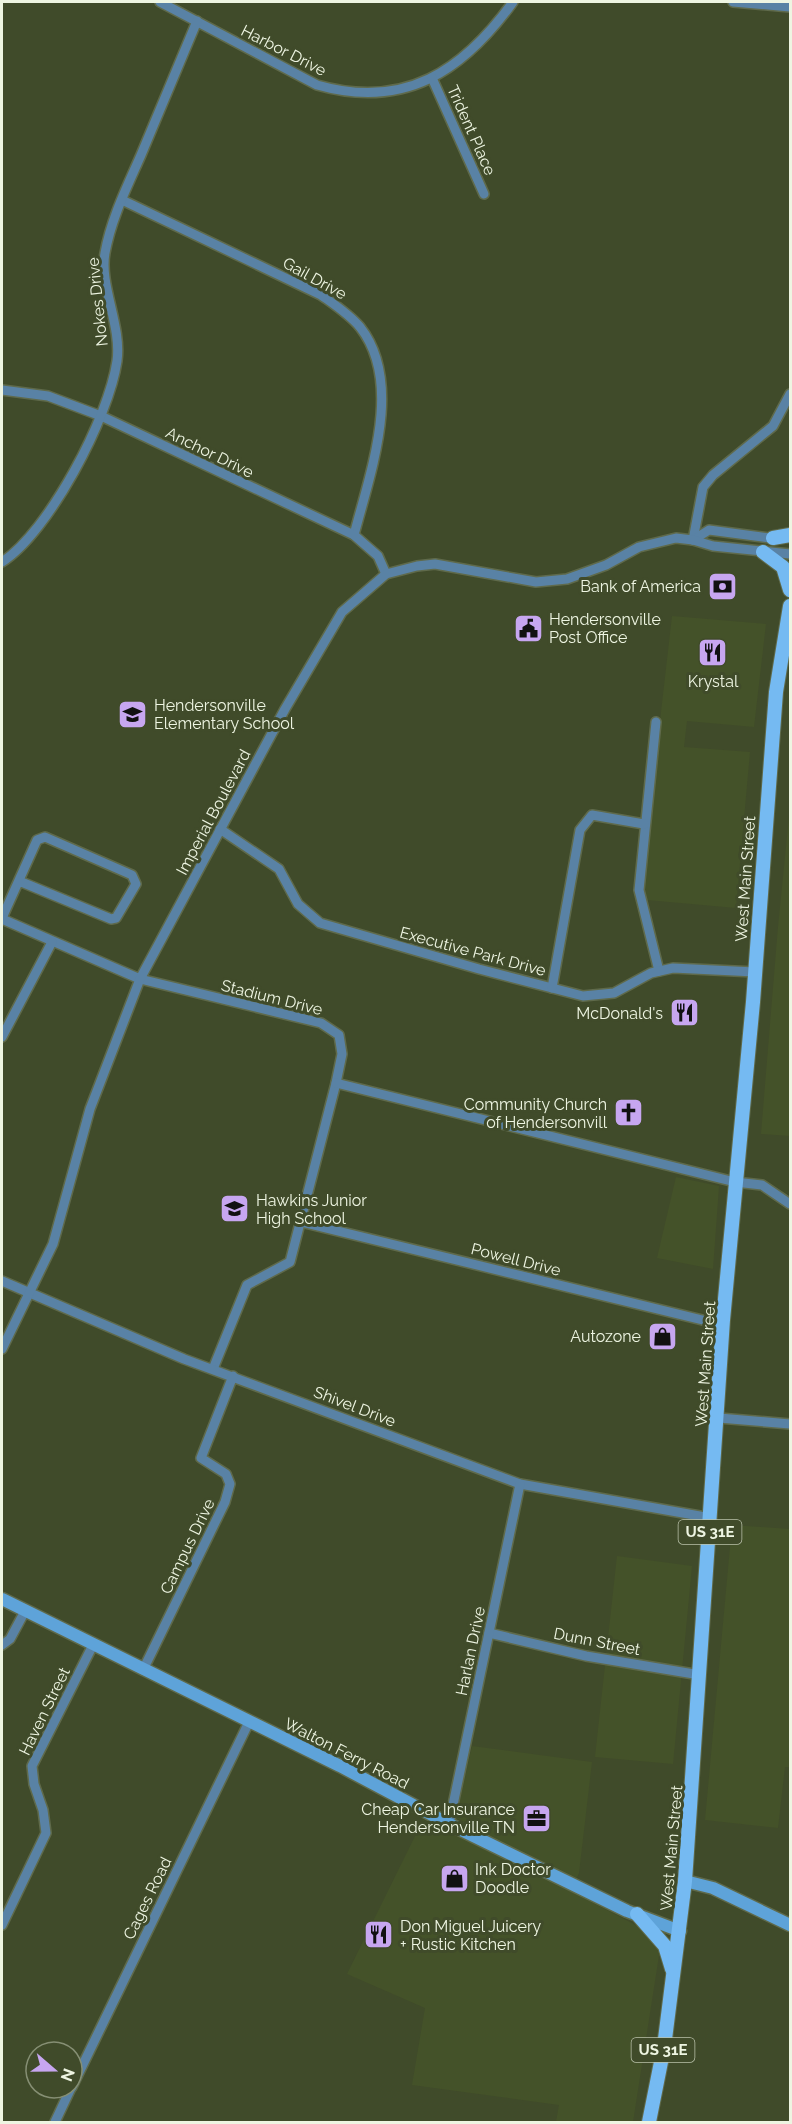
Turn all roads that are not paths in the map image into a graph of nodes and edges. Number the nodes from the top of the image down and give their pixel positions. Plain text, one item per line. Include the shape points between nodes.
1 (160, 2) edge
2 (513, 2) edge
3 (733, 2) edge
4 (790, 7) edge
5 (197, 21) junction
6 (432, 78) junction
7 (484, 194) dead end
8 (122, 200) junction
9 (2, 390) edge
10 (790, 394) edge
11 (101, 416) junction
12 (354, 535) junction
13 (790, 535) edge
14 (773, 538) junction
15 (693, 540) junction
16 (790, 541) edge
17 (763, 552) junction
18 (790, 554) edge
19 (2, 562) edge
20 (386, 574) junction
21 (790, 590) edge
22 (790, 606) edge
23 (656, 722) dead end
24 (644, 824) junction
25 (220, 830) junction
26 (19, 881) junction
27 (2, 919) edge
28 (52, 942) junction
29 (659, 971) junction
30 (755, 972) junction
31 (140, 980) junction
32 (552, 988) junction
33 (2, 1037) edge
34 (336, 1083) junction
35 (735, 1182) junction
36 (790, 1204) edge
37 (302, 1222) junction
38 (2, 1281) edge
39 (30, 1292) junction
40 (723, 1325) junction
41 (2, 1349) edge
42 (213, 1369) junction
43 (233, 1376) junction
44 (718, 1418) junction
45 (790, 1425) edge
46 (520, 1484) junction
47 (711, 1518) junction
48 (2, 1599) edge
49 (25, 1611) junction
50 (489, 1633) junction
51 (2, 1645) edge
52 (93, 1645) junction
53 (143, 1670) junction
54 (700, 1675) junction
55 (249, 1722) junction
56 (449, 1824) junction
57 (685, 1881) junction
58 (637, 1914) junction
59 (2, 1925) edge
60 (790, 1925) edge
61 (680, 1931) junction
62 (674, 1977) junction
63 (84, 2062) edge
64 (66, 2100) edge
65 (55, 2122) edge
66 (649, 2122) edge

1 - 5 street, Harbor Drive
2 - 6 street, Harbor Drive via 480,43 452,68
3 - 4 street
5 - 6 street, Harbor Drive via 294,75 338,91 370,93
5 - 8 street, Nokes Drive
6 - 7 street, Trident Place
8 - 11 street, Nokes Drive via 104,256 116,326 117,361
8 - 12 street, Gail Drive via 321,295 360,328 369,341 381,378 383,402
9 - 11 street, Anchor Drive via 48,396
10 - 15 street via 773,426 712,475 703,487
11 - 12 street, Anchor Drive
11 - 19 street, Nokes Drive via 66,485 37,530
12 - 20 street, Anchor Drive via 378,556
13 - 14 main road
14 - 15 street, Imperial Boulevard via 709,530
14 - 16 street, Imperial Boulevard
15 - 17 street, Imperial Boulevard
15 - 20 street, Imperial Boulevard via 676,538 648,544 567,579 514,580 435,564
17 - 18 street, Imperial Boulevard
17 - 21 main road via 783,567
20 - 25 street, Imperial Boulevard via 342,612
22 - 30 main road, West Main Street / US 31E via 776,692
23 - 24 street
24 - 29 street via 639,890
24 - 32 street via 592,815 580,830
25 - 31 street, Imperial Boulevard
25 - 32 street, Executive Park Drive via 279,869 298,904 327,927
26 - 26 street via 37,840 45,837 132,875 136,884 116,918 111,919
26 - 27 street
27 - 28 street, Stadium Drive
28 - 31 street, Stadium Drive
28 - 33 street
29 - 30 street, Executive Park Drive via 673,968
29 - 32 street, Executive Park Drive via 614,993 583,996
30 - 35 main road, West Main Street / US 31E
31 - 34 street, Stadium Drive via 333,1029 342,1044
31 - 39 street, Imperial Boulevard via 90,1109 53,1244
34 - 35 street
34 - 37 street
35 - 36 street via 762,1185
35 - 40 main road, West Main Street / US 31E
37 - 40 street, Powell Drive
37 - 42 street via 290,1262 247,1285
38 - 39 street, Shivel Drive
39 - 41 street, Imperial Boulevard
39 - 42 street, Shivel Drive
40 - 44 main road, West Main Street / US 31E
42 - 43 street, Shivel Drive
43 - 46 street, Shivel Drive
43 - 53 street, Campus Drive via 201,1458 226,1474 230,1484 225,1502
44 - 45 street
44 - 47 main road, West Main Street / US 31E
46 - 47 street, Shivel Drive
46 - 50 street, Harlan Drive
47 - 54 main road, West Main Street / US 31E
48 - 49 street, Walton Ferry Road
49 - 51 street via 10,1639
49 - 52 street, Walton Ferry Road
50 - 54 street, Dunn Street via 586,1656
50 - 56 street, Harlan Drive
52 - 53 street, Walton Ferry Road
52 - 59 street, Haven Street via 32,1766 46,1833
53 - 55 street, Walton Ferry Road
54 - 57 main road, West Main Street / US 31E
55 - 56 street, Walton Ferry Road
55 - 63 street, Cages Road
56 - 58 street, Walton Ferry Road
57 - 60 street via 713,1888
57 - 61 main road, West Main Street / US 31E
58 - 61 street, Walton Ferry Road
58 - 62 main road via 665,1946
61 - 62 main road, West Main Street / US 31E
62 - 66 main road, West Main Street / US 31E
64 - 65 street, Cages Road

